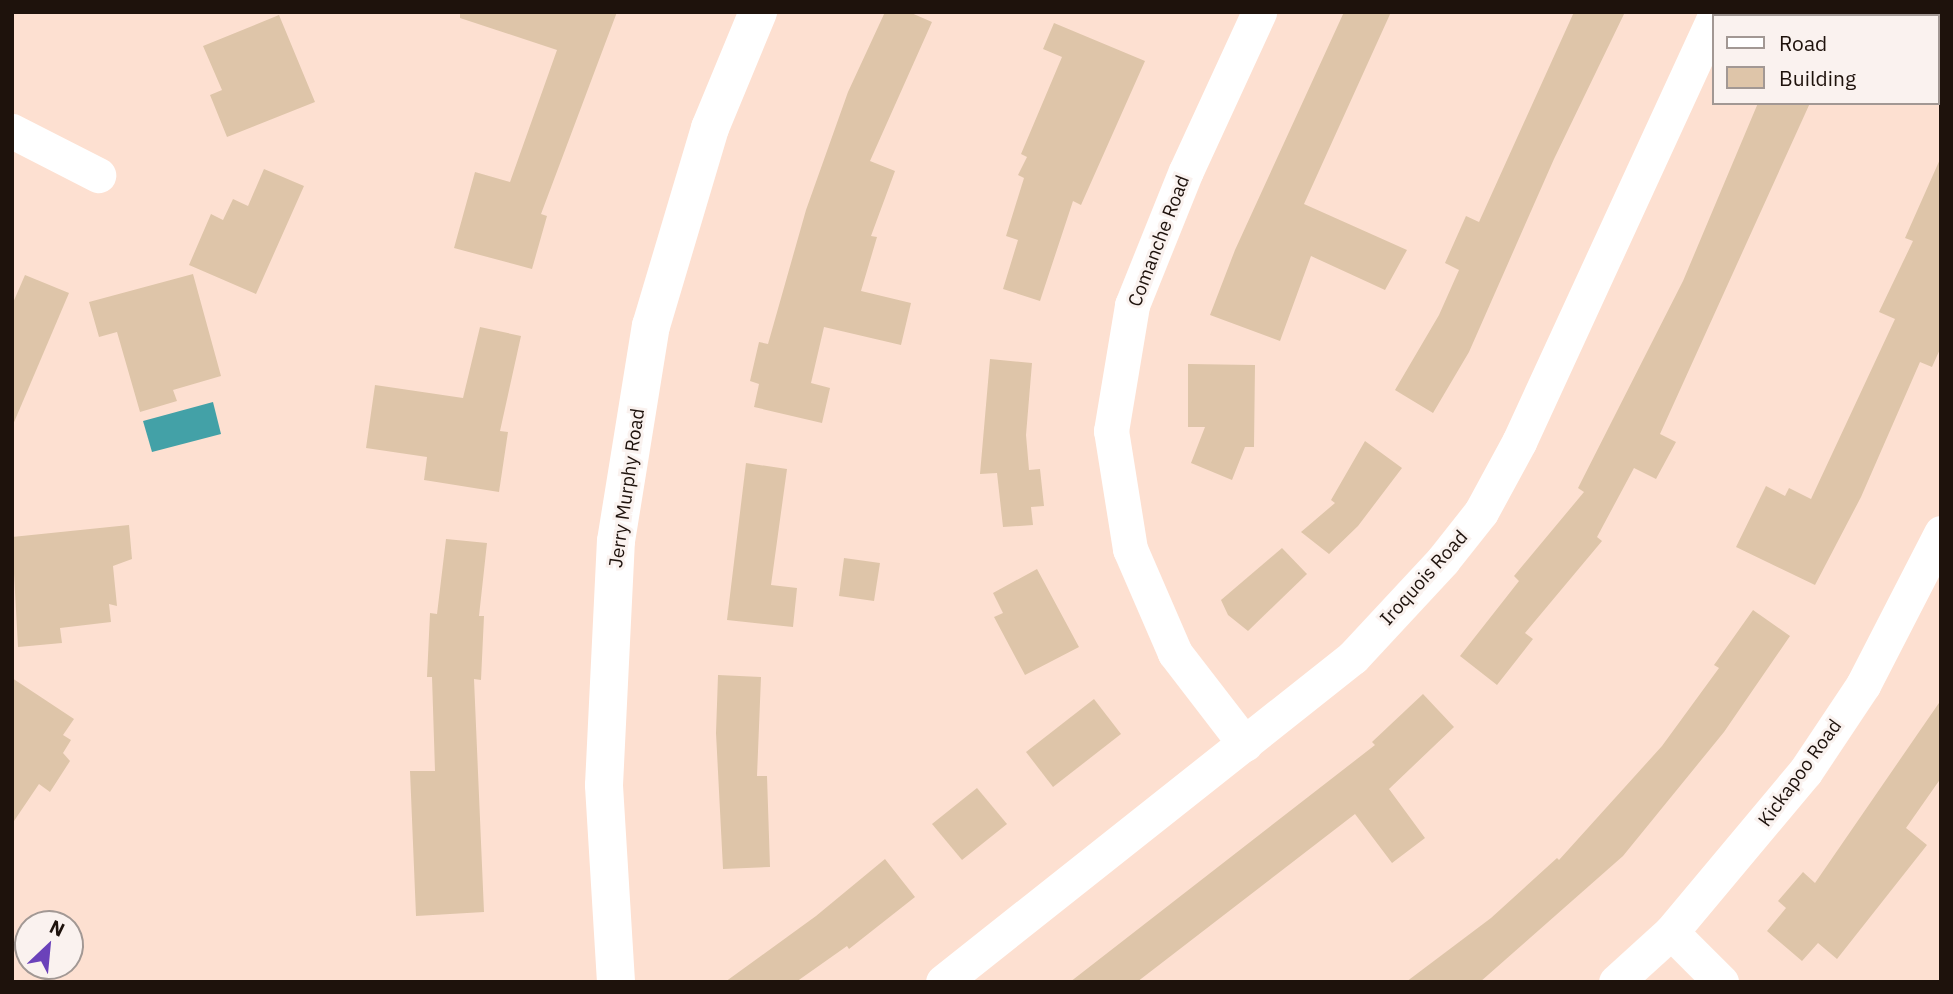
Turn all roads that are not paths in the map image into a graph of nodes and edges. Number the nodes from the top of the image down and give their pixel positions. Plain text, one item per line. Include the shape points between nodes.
1 (758, 12) edge
2 (1259, 12) edge
3 (1712, 23) edge
4 (12, 131) edge
5 (98, 175) dead end
6 (1941, 533) edge
7 (1245, 744) junction
8 (1671, 932) junction
9 (616, 982) edge
10 (943, 982) edge
11 (1616, 982) edge
12 (1721, 982) edge

1 - 9 street, Jerry Murphy Road via 710,128 651,326 616,541 604,785
2 - 7 street, Comanche Road via 1186,171 1132,305 1111,431 1130,549 1175,653
3 - 7 street, Iroquois Road via 1569,338 1481,512 1353,657
4 - 5 street
6 - 8 street, Kickapoo Road via 1863,685 1805,772
7 - 10 street, Iroquois Road
8 - 11 street, Kickapoo Road
8 - 12 street

